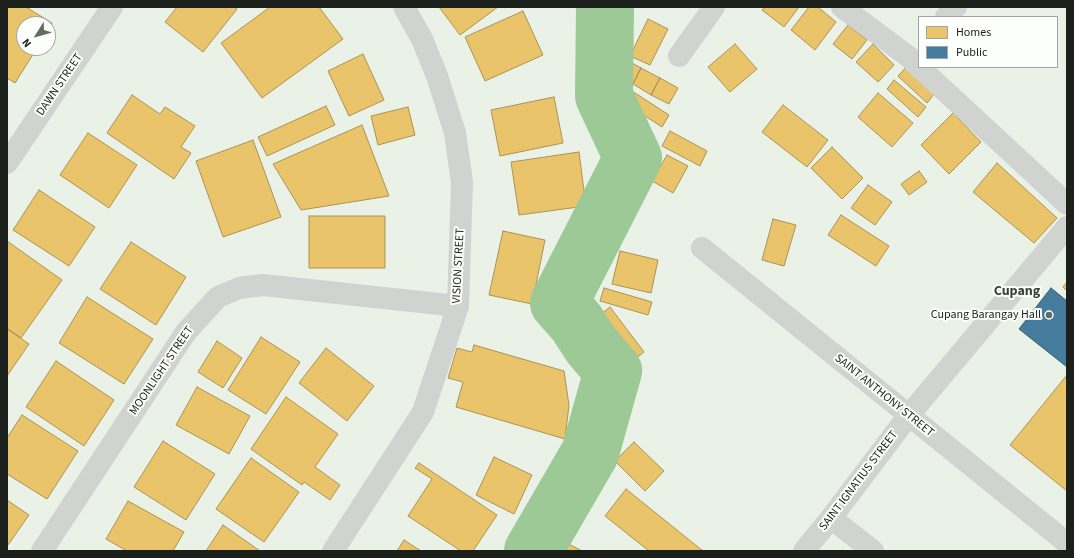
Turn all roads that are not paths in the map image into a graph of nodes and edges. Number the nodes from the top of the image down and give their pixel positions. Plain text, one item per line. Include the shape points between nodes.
1 (112, 7) edge
2 (404, 7) edge
3 (714, 7) edge
4 (842, 7) edge
5 (956, 7) edge
6 (947, 16) edge
7 (679, 56) dead end
8 (916, 59) edge
9 (925, 68) edge
10 (7, 163) edge
11 (1067, 204) edge
12 (1067, 227) edge
13 (702, 248) dead end
14 (458, 306) junction
15 (909, 416) junction
16 (831, 518) junction
17 (1067, 543) edge
18 (42, 551) edge
19 (333, 551) edge
20 (804, 551) edge
21 (873, 551) edge

1 - 10 street, DAWN STREET
2 - 14 street, VISION STREET via 422,39 437,76 455,133 462,182
3 - 7 street
4 - 8 street
5 - 6 street
9 - 11 street
12 - 15 street, SAINT IGNATIUS STREET
13 - 15 street, SAINT ANTHONY STREET
14 - 18 street, MOONLIGHT STREET via 263,285 240,288 218,297 186,332
14 - 19 street, VISION STREET via 423,412
15 - 16 street, SAINT IGNATIUS STREET
15 - 17 street, SAINT ANTHONY STREET
16 - 20 street, SAINT IGNATIUS STREET
16 - 21 street

